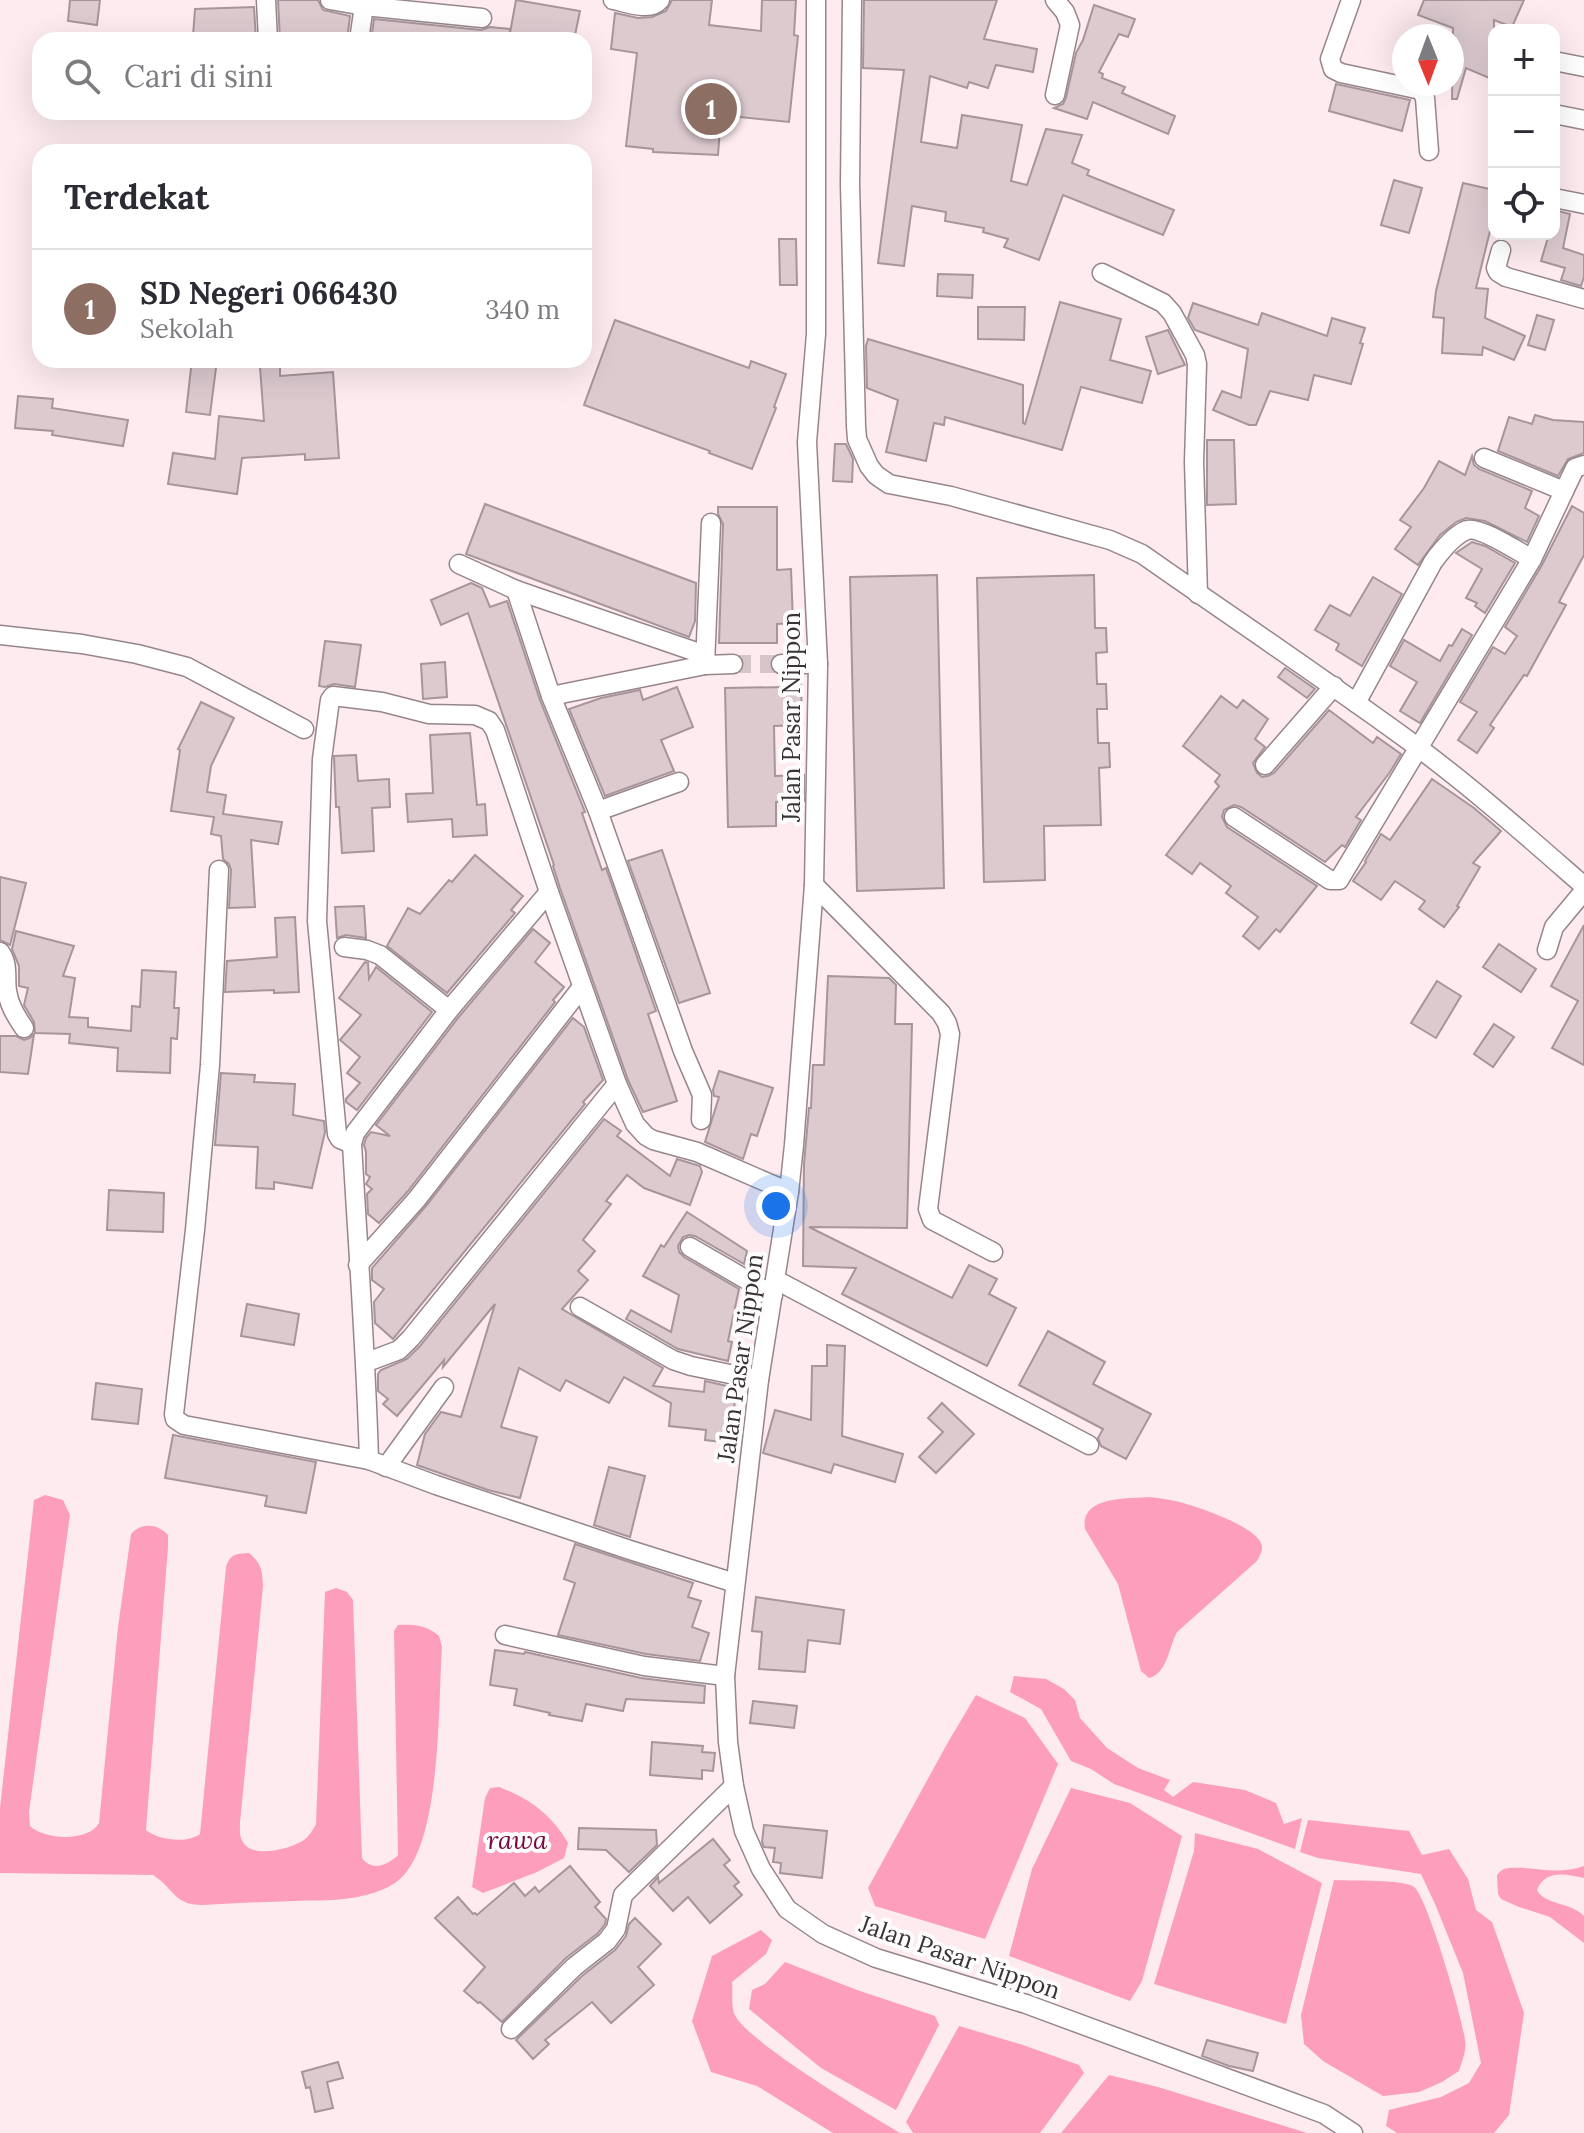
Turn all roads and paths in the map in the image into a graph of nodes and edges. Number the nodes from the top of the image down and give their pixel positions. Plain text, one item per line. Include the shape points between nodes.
1 (266, 0) edge
2 (330, 0) edge
3 (613, 0) edge
4 (660, 0) edge
5 (816, 0) edge
6 (852, 0) edge
7 (1055, 0) edge
8 (1351, 0) edge
9 (364, 3) edge
10 (482, 18) dead end
11 (268, 32) edge
12 (360, 32) edge
13 (1560, 62) edge
14 (1584, 67) edge
15 (1055, 95) dead end
16 (1560, 115) edge
17 (1584, 120) edge
18 (1429, 151) dead end
19 (1560, 199) edge
20 (1584, 204) edge
21 (1501, 250) dead end
22 (1102, 273) dead end
23 (1584, 299) edge
24 (1484, 458) dead end
25 (1584, 465) edge
26 (1564, 491) junction
27 (711, 523) dead end
28 (1532, 559) junction
29 (459, 564) dead end
30 (516, 590) junction
31 (1198, 594) junction
32 (0, 635) edge
33 (705, 660) junction
34 (733, 664) tunnel mouth
35 (781, 664) tunnel mouth
36 (818, 664) junction
37 (1334, 686) junction
38 (551, 696) junction
39 (1356, 703) junction
40 (304, 729) dead end
41 (1418, 747) junction
42 (1265, 765) dead end
43 (679, 782) dead end
44 (598, 811) junction
45 (1234, 817) dead end
46 (219, 870) dead end
47 (814, 885) junction
48 (1584, 888) edge
49 (549, 892) junction
50 (344, 947) dead end
51 (1547, 950) dead end
52 (0, 952) edge
53 (582, 987) junction
54 (449, 1010) junction
55 (24, 1028) dead end
56 (617, 1084) junction
57 (701, 1120) dead end
58 (352, 1144) junction
59 (789, 1192) junction
60 (690, 1247) dead end
61 (993, 1252) dead end
62 (358, 1265) junction
63 (774, 1288) junction
64 (580, 1307) dead end
65 (367, 1362) junction
66 (759, 1380) junction
67 (444, 1387) dead end
68 (1089, 1445) dead end
69 (378, 1463) junction
70 (735, 1583) junction
71 (505, 1635) dead end
72 (725, 1676) junction
73 (734, 1786) junction
74 (511, 2029) dead end
75 (1353, 2133) edge

1 - 11 street
2 - 9 street
3 - 4 street via 650,7
5 - 36 street, Jalan Pasar Nippon via 816,334 807,442
6 - 31 street via 856,426 869,466 889,484 951,496 1128,547
7 - 15 street via 1070,25
8 - 18 street via 1330,59 1333,69 1421,90
9 - 10 street
9 - 12 street
13 - 14 street
16 - 17 street
19 - 20 street
21 - 23 street via 1496,268 1506,277
22 - 31 street via 1163,303 1195,355
24 - 26 street
25 - 26 street via 1575,468
26 - 28 street
27 - 33 street
28 - 39 street via 1485,534 1464,531 1433,562
28 - 41 street
29 - 30 street
30 - 33 street
30 - 38 street
31 - 37 street
32 - 40 street via 96,646 187,667
33 - 34 street
33 - 38 street
35 - 36 street
36 - 47 street, Jalan Pasar Nippon
37 - 39 street
37 - 42 street
38 - 44 street
39 - 41 street
41 - 45 street via 1339,880 1330,880
41 - 48 street
43 - 44 street
44 - 57 street via 702,1095
46 - 69 street via 210,1065 175,1419
47 - 59 street, Jalan Pasar Nippon
47 - 61 street via 947,1023 950,1034 928,1209 932,1220
48 - 51 street via 1554,927
49 - 53 street
49 - 54 street
49 - 58 street via 489,721 333,696 322,759 317,921 337,1134
50 - 54 street via 380,955
52 - 55 street via 10,1005
53 - 56 street
53 - 62 street via 417,1199
54 - 58 street via 360,1125
56 - 59 street via 646,1136
56 - 65 street via 411,1338 399,1350
58 - 62 street
59 - 63 street, Jalan Pasar Nippon
60 - 63 street
62 - 65 street
63 - 66 street, Jalan Pasar Nippon
63 - 68 street
64 - 66 street via 673,1360
65 - 69 street
66 - 70 street, Jalan Pasar Nippon
67 - 69 street
69 - 70 street
70 - 72 street, Jalan Pasar Nippon
71 - 72 street via 644,1666
72 - 73 street, Jalan Pasar Nippon
73 - 74 street via 631,1887 620,1901 616,1929 607,1941
73 - 75 street, Jalan Pasar Nippon via 744,1831 761,1869 787,1909 823,1934 876,1958 1026,2004 1324,2114

